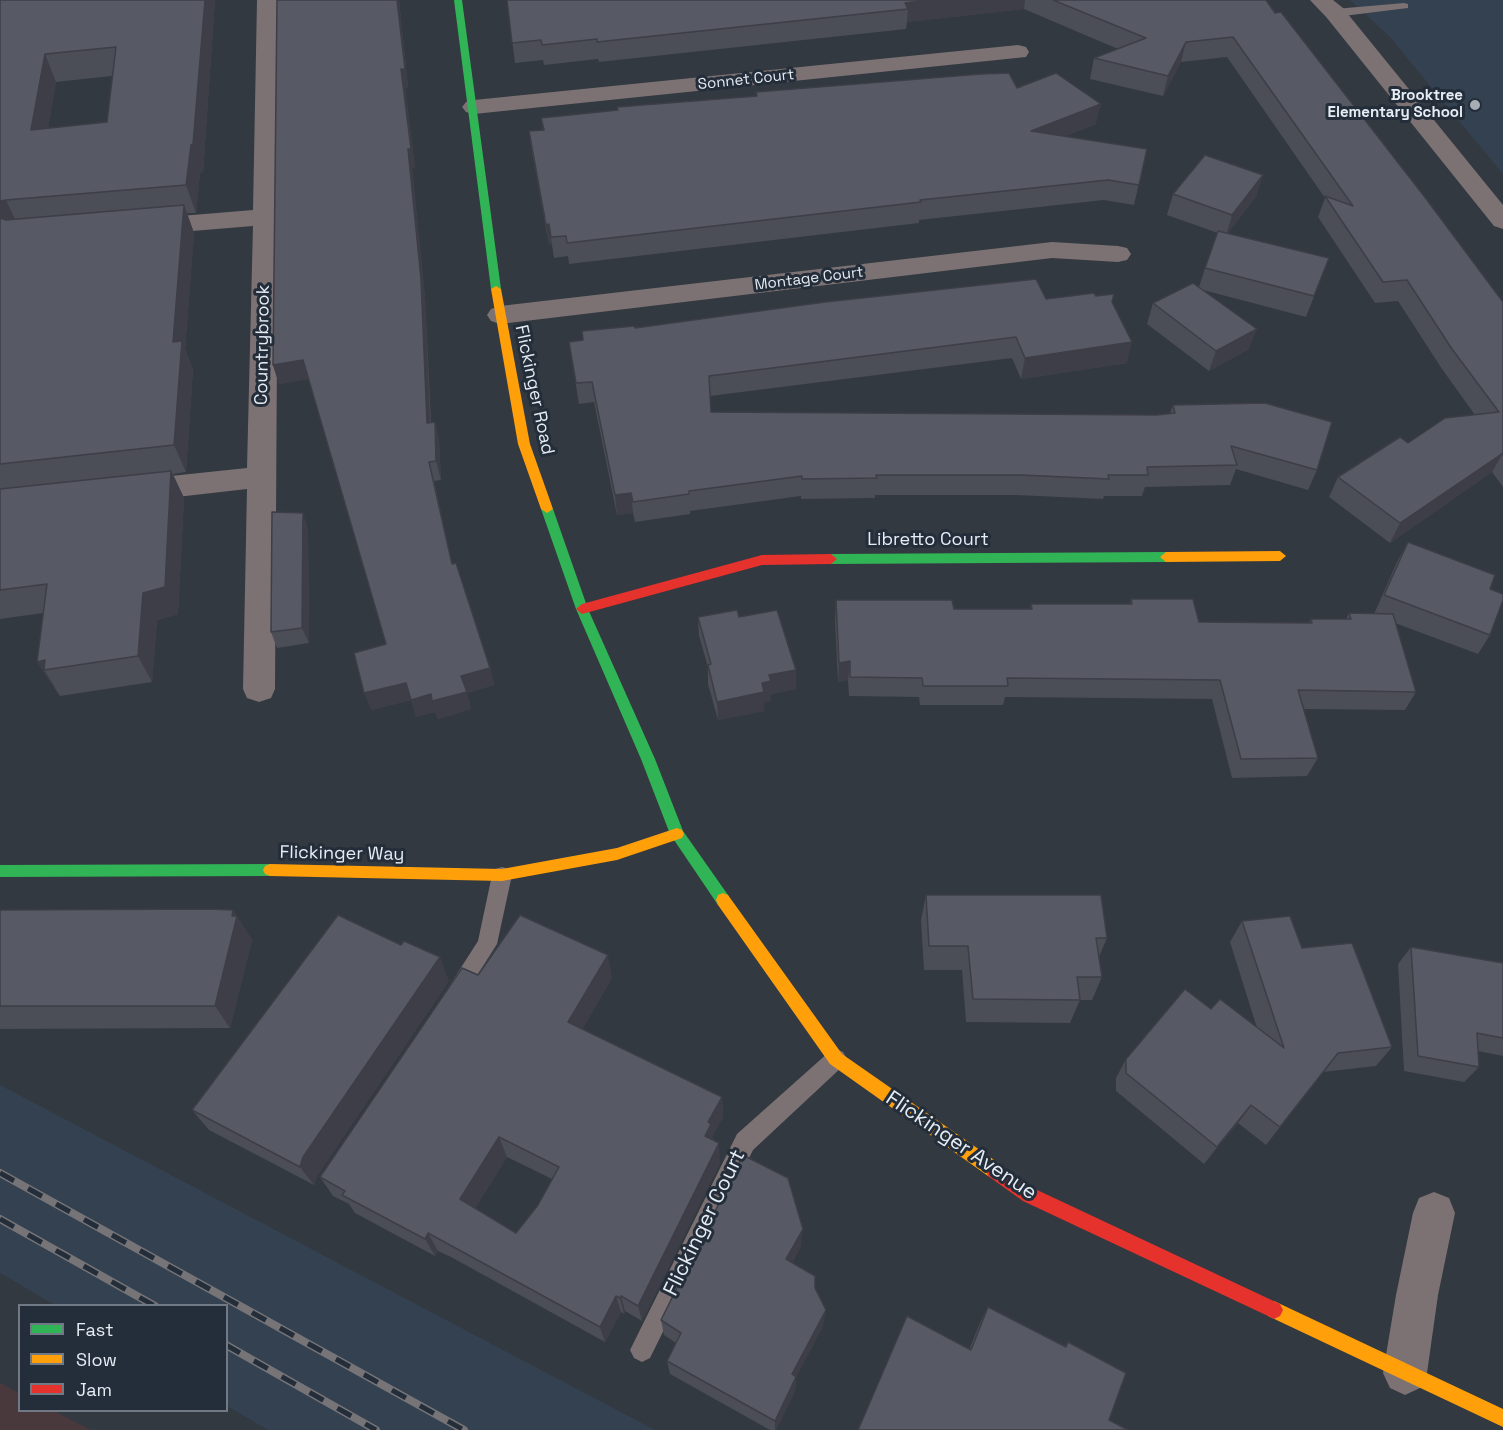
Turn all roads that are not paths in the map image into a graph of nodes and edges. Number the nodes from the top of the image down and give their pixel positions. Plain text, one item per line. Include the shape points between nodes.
1 (268, 0) edge
2 (458, 0) edge
3 (1404, 6) dead end
4 (1328, 7) edge
5 (1018, 52) dead end
6 (474, 107) junction
7 (265, 217) junction
8 (1503, 221) edge
9 (124, 229) edge
10 (1118, 254) dead end
11 (500, 315) junction
12 (261, 477) junction
13 (107, 494) edge
14 (1280, 556) dead end
15 (582, 609) junction
16 (259, 689) dead end
17 (678, 834) junction
18 (0, 871) edge
19 (502, 875) junction
20 (442, 1012) edge
21 (836, 1059) junction
22 (1434, 1213) dead end
23 (642, 1350) dead end
24 (1405, 1373) junction
25 (1503, 1418) edge

1 - 7 street, Countrybrook
2 - 6 street, Flickinger Road
3 - 4 lane
4 - 8 street
5 - 6 street, Sonnet Court
6 - 11 street, Flickinger Road
7 - 9 street
7 - 12 street, Countrybrook
10 - 11 street, Montage Court via 1052,250
11 - 15 street, Flickinger Road via 524,444
12 - 13 street
12 - 16 street, Countrybrook
14 - 15 street, Libretto Court via 762,560
15 - 17 street, Flickinger Road
17 - 19 street, Flickinger Way via 617,854
17 - 21 street, Flickinger Avenue
18 - 19 street, Flickinger Way via 194,868
19 - 20 lane via 487,944
21 - 23 lane, Flickinger Court via 745,1142
21 - 24 street, Flickinger Avenue via 1029,1195
22 - 24 street
24 - 25 street, Flickinger Avenue

